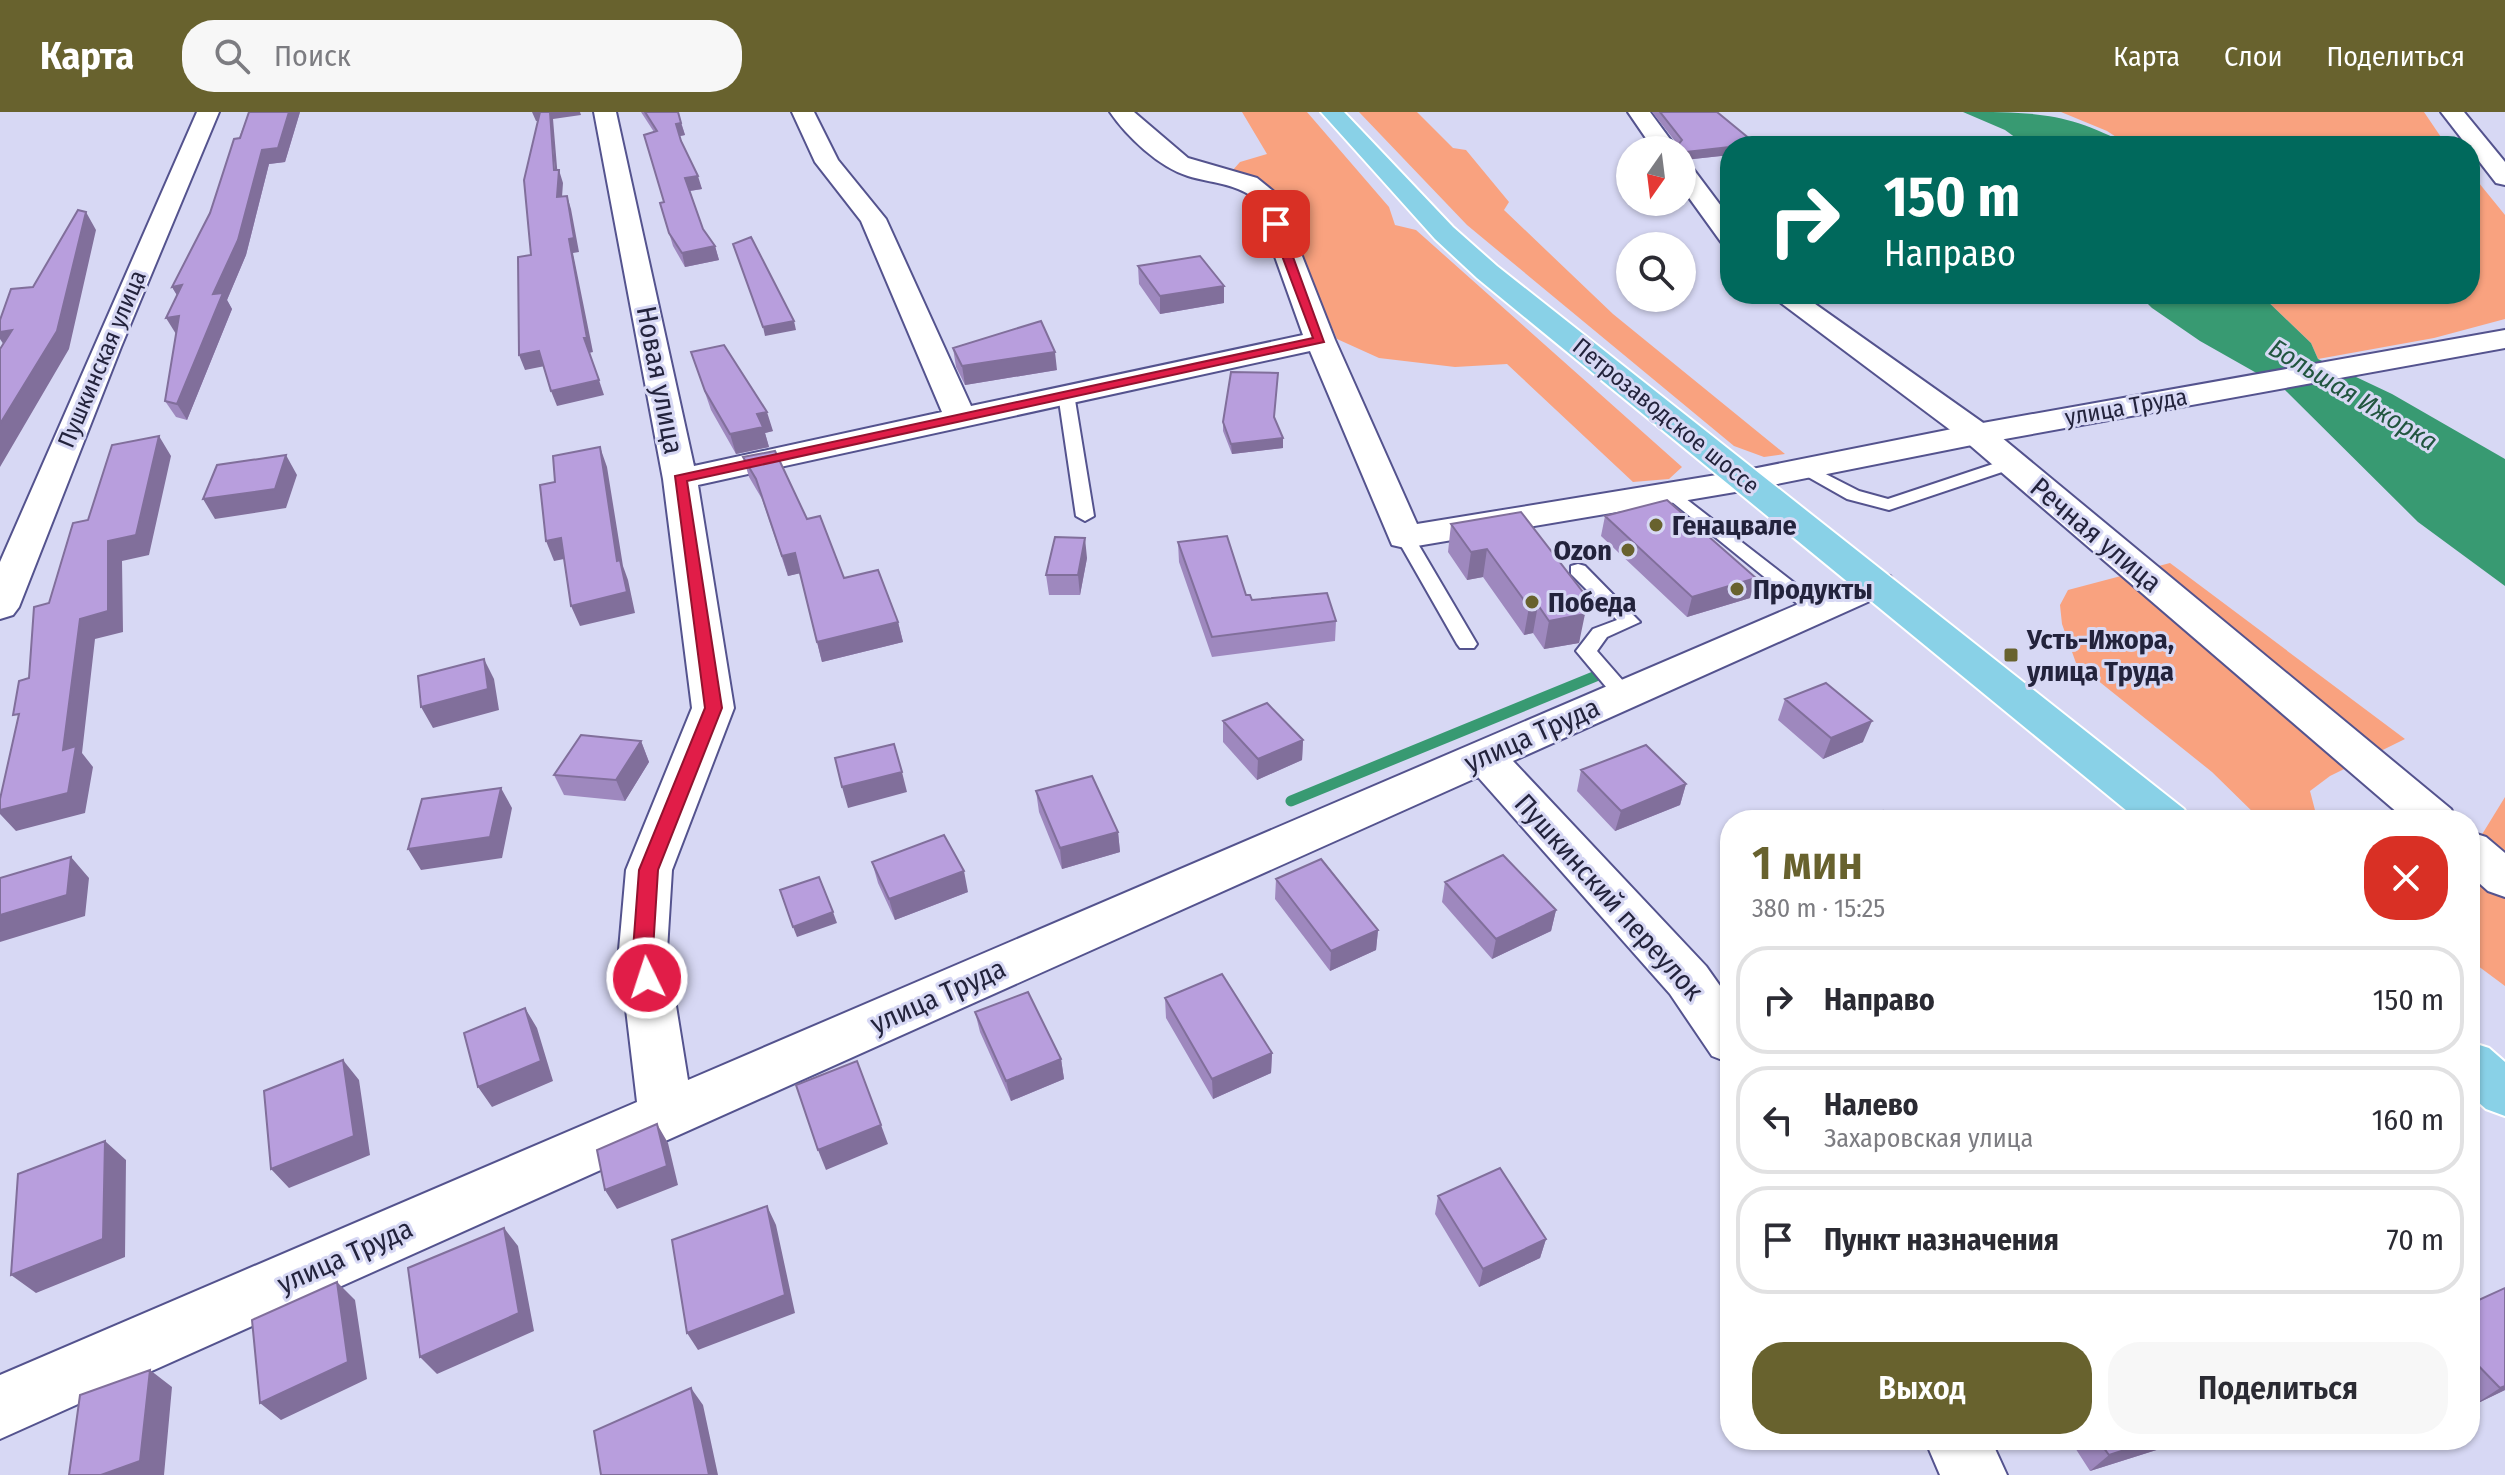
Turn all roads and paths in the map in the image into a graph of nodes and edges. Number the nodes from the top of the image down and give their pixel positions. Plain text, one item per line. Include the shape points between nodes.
1 (208, 112) edge
2 (605, 112) edge
3 (803, 112) edge
4 (1121, 112) edge
5 (1332, 112) edge
6 (1639, 112) edge
7 (2452, 112) edge
8 (1656, 136) edge
9 (2472, 136) edge
10 (2480, 146) edge
11 (2504, 176) edge
12 (1696, 190) edge
13 (1720, 222) edge
14 (1797, 304) edge
15 (2505, 339) edge
16 (1320, 340) junction
17 (1066, 394) junction
18 (960, 417) junction
19 (1977, 434) junction
20 (2011, 463) junction
21 (1802, 469) junction
22 (680, 479) junction
23 (1747, 480) junction
24 (1672, 493) junction
25 (1085, 516) dead end
26 (1405, 537) junction
27 (1578, 570) dead end
28 (1877, 584) junction
29 (0, 607) edge
30 (1817, 610) junction
31 (1467, 644) dead end
32 (1624, 695) junction
33 (1484, 756) junction
34 (2156, 810) edge
35 (2423, 810) edge
36 (2480, 858) edge
37 (2505, 879) edge
38 (1720, 1026) edge
39 (2480, 1072) edge
40 (2505, 1093) edge
41 (666, 1115) junction
42 (0, 1407) edge
43 (1962, 1450) edge
44 (1974, 1475) edge

1 - 29 street, Пушкинская улица
2 - 22 street, Новая улица
3 - 18 street via 827,162 873,219
4 - 16 street via 1171,158 1256,187 1265,195
5 - 23 main road, Петрозаводское шоссе via 1487,272
6 - 8 street
7 - 9 street
10 - 11 street
12 - 13 street
14 - 19 street, Речная улица
15 - 19 street, улица Труда
16 - 17 street
16 - 26 street
17 - 18 street
17 - 25 lane
18 - 22 street
19 - 20 street, Речная улица
19 - 21 street, улица Труда
20 - 21 lane via 1889,505 1853,495
20 - 35 street, Речная улица
21 - 23 street, улица Труда
22 - 41 street, Новая улица via 713,708 649,870 643,950
23 - 24 street, улица Труда
23 - 28 main road, Петрозаводское шоссе
24 - 26 street, улица Труда
24 - 30 lane
26 - 31 lane
27 - 32 lane via 1630,622 1600,633 1586,651
28 - 30 street, улица Труда
28 - 34 main road, Петрозаводское шоссе
30 - 32 street, улица Труда
32 - 33 street, улица Труда
33 - 38 street, Пушкинский переулок via 1688,980
33 - 41 street, улица Труда
36 - 37 street
39 - 40 main road
41 - 42 street, улица Труда
43 - 44 street

